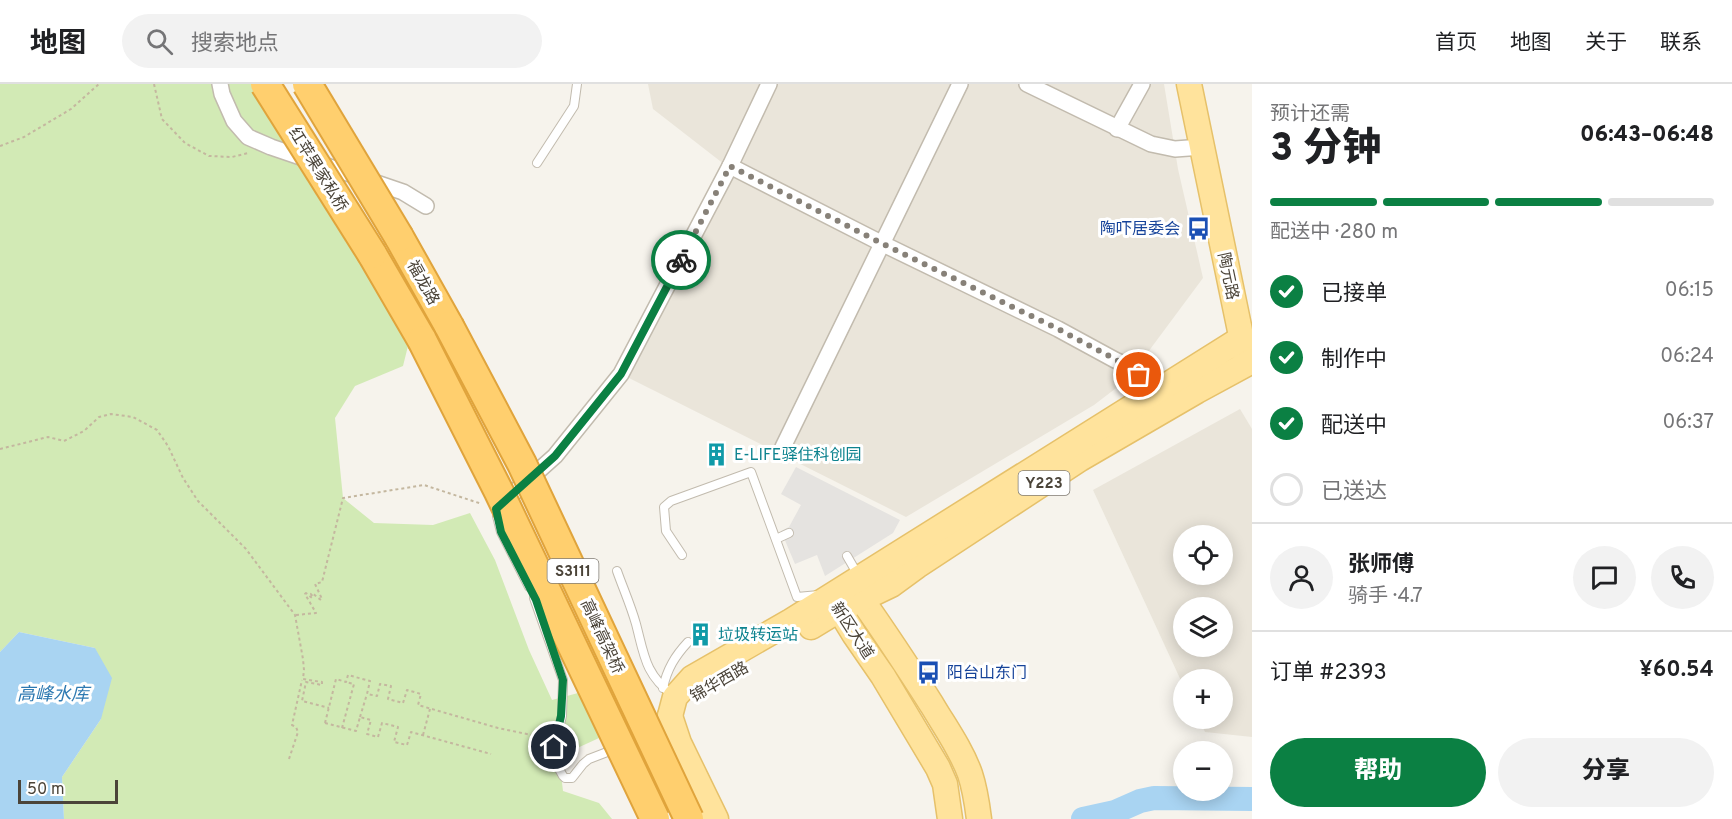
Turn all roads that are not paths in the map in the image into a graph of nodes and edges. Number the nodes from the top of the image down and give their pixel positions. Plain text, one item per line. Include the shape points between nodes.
1 (220, 84) edge
2 (265, 84) edge
3 (307, 84) edge
4 (577, 84) edge
5 (769, 84) edge
6 (960, 84) edge
7 (1027, 84) edge
8 (1142, 84) edge
9 (1189, 84) edge
10 (1205, 84) edge
11 (1116, 129) junction
12 (1202, 147) junction
13 (537, 163) dead end
14 (730, 166) junction
15 (426, 206) dead end
16 (399, 237) joint
17 (883, 244) junction
18 (372, 254) joint
19 (1252, 305) edge
20 (449, 326) joint
21 (422, 340) joint
22 (1248, 352) edge
23 (1154, 394) junction
24 (783, 447) dead end
25 (496, 509) joint
26 (789, 534) dead end
27 (776, 539) junction
28 (682, 555) dead end
29 (847, 556) dead end
30 (617, 571) dead end
31 (861, 589) junction
32 (835, 603) junction
33 (688, 642) dead end
34 (905, 663) junction
35 (883, 676) junction
36 (666, 710) junction
37 (978, 815) edge
38 (654, 819) edge
39 (689, 819) edge
40 (716, 819) edge
41 (950, 819) edge

1 - 15 street via 234,121 248,136 403,192
2 - 18 highway, 红苹果家私桥 / S3111, bridge
3 - 16 highway, 红苹果家私桥 / S3111, bridge
4 - 13 lane via 574,106
5 - 14 street
6 - 17 street
7 - 11 street
8 - 11 street
9 - 12 main road, 陶元路
10 - 19 main road, 陶元路
11 - 12 street via 1160,147
12 - 22 main road, 陶元路
14 - 17 street
14 - 25 street via 621,374 555,456
16 - 20 highway, 福龙路 / S3111
17 - 23 street via 1128,366
17 - 24 street
18 - 21 highway, 福龙路 / S3111
20 - 39 highway, 高峰高架桥 / S3111, bridge via 522,464
21 - 38 highway, 高峰高架桥 / S3111, bridge via 499,492
22 - 23 main road, 锦华西路 / Y223
22 - 31 main road, 锦华西路 / Y223 via 891,585
23 - 31 main road, 锦华西路 / Y223
25 - 36 lane via 501,532 536,600 563,680 553,758 563,776 572,778 582,764 615,749
26 - 27 lane
27 - 28 lane via 751,472 664,507 666,531
27 - 32 lane via 797,597 811,595
29 - 31 lane
30 - 36 lane via 645,662
31 - 32 main road, 锦华西路 / Y223
31 - 34 main road, 新区大道
32 - 35 main road, 新区大道
32 - 36 main road, 锦华西路 / Y223 via 692,678
33 - 36 lane via 666,674
34 - 35 main road
34 - 37 main road, 新区大道 via 962,755 975,790
35 - 41 main road, 新区大道 via 938,768 945,784
36 - 40 main road

